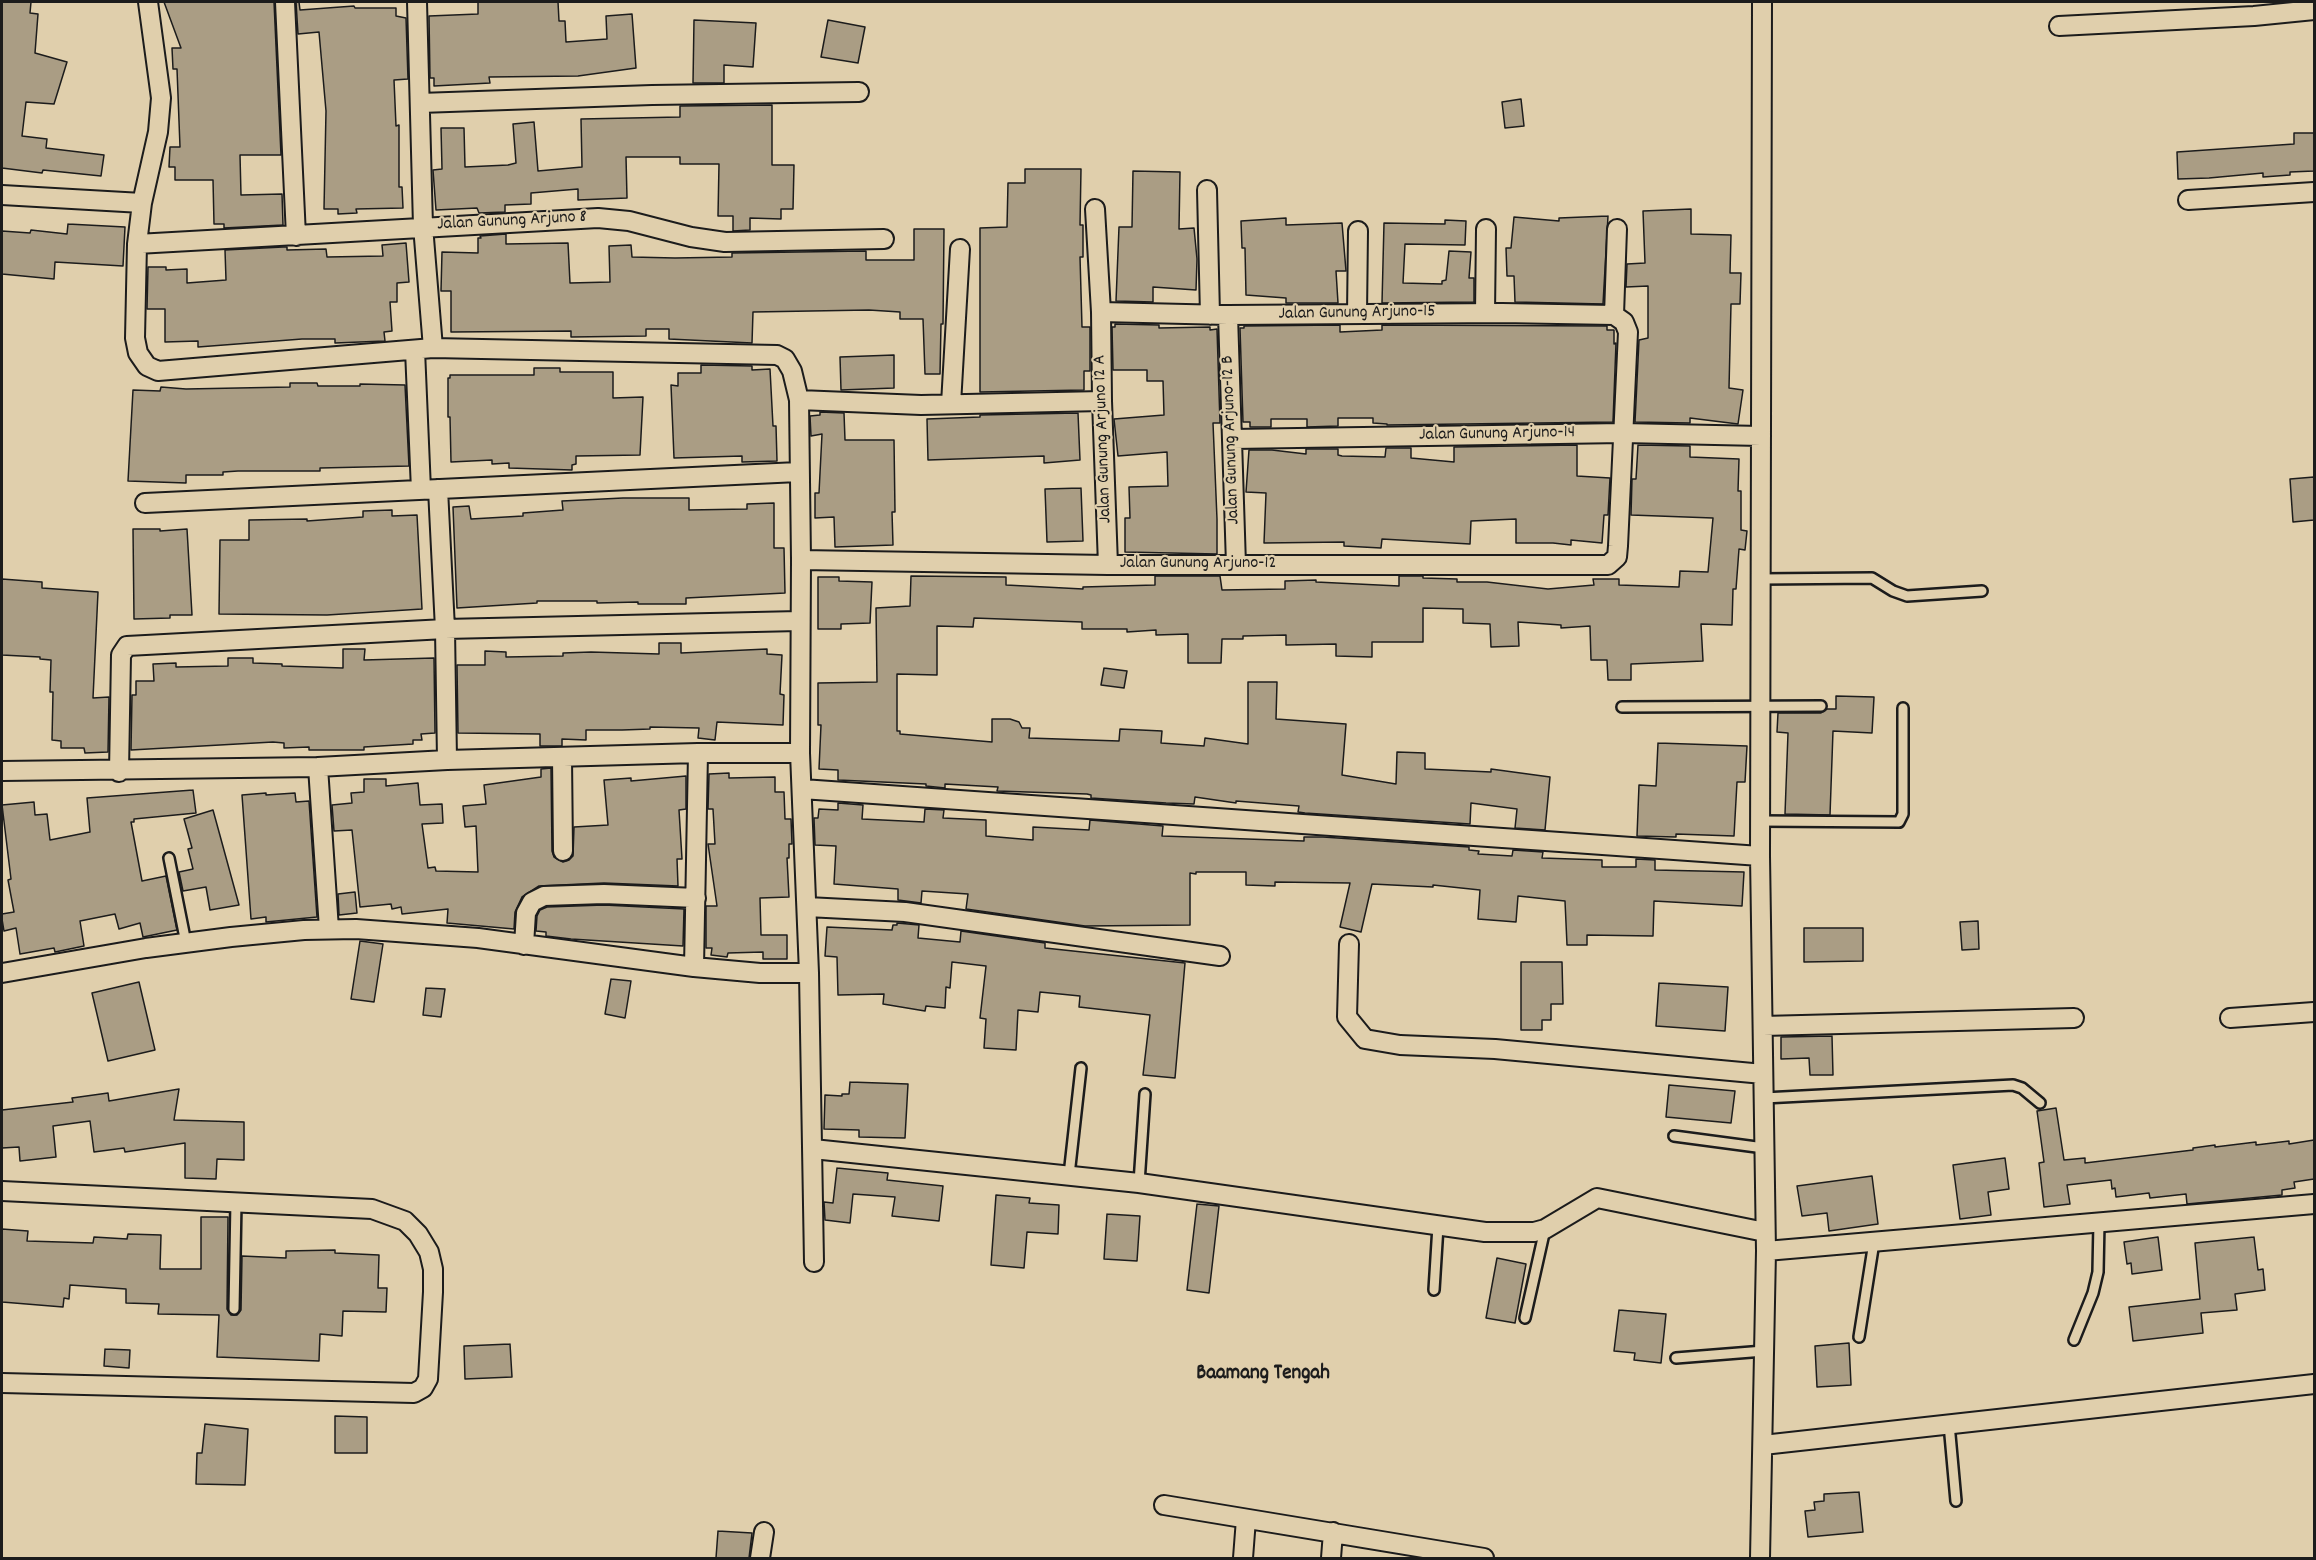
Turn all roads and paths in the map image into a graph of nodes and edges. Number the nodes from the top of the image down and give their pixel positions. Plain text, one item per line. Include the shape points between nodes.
1 (148, 2) edge
2 (285, 2) edge
3 (417, 2) edge
4 (1762, 2) edge
5 (2314, 10) edge
6 (2059, 26) dead end
7 (858, 92) dead end
8 (420, 103) junction
9 (1207, 190) dead end
10 (2314, 192) edge
11 (2, 195) edge
12 (2188, 200) dead end
13 (142, 203) junction
14 (1095, 209) dead end
15 (423, 226) junction
16 (1486, 229) dead end
17 (1617, 229) dead end
18 (1358, 231) dead end
19 (296, 236) junction
20 (884, 239) dead end
21 (137, 244) junction
22 (960, 249) dead end
23 (1101, 312) junction
24 (1485, 313) junction
25 (1357, 314) junction
26 (1210, 315) junction
27 (1228, 315) junction
28 (1614, 315) junction
29 (424, 349) junction
30 (799, 400) junction
31 (1102, 401) junction
32 (951, 404) junction
33 (1623, 434) junction
34 (1761, 436) junction
35 (1233, 439) junction
36 (798, 472) junction
37 (429, 489) junction
38 (145, 503) dead end
39 (801, 560) junction
40 (1108, 565) junction
41 (1236, 565) junction
42 (1761, 579) junction
43 (1982, 591) dead end
44 (799, 621) junction
45 (445, 629) junction
46 (1821, 706) dead end
47 (1622, 707) dead end
48 (1761, 707) junction
49 (1903, 708) dead end
50 (698, 753) junction
51 (800, 753) junction
52 (562, 757) junction
53 (447, 760) junction
54 (318, 767) junction
55 (2, 771) edge
56 (119, 772) junction
57 (802, 789) junction
58 (1761, 821) junction
59 (563, 851) dead end
60 (1760, 856) junction
61 (169, 858) dead end
62 (696, 898) junction
63 (807, 907) junction
64 (329, 929) junction
65 (186, 943) junction
66 (1349, 944) dead end
67 (524, 945) junction
68 (1220, 956) dead end
69 (694, 967) junction
70 (2, 973) edge
71 (809, 973) junction
72 (2314, 1012) edge
73 (2074, 1018) dead end
74 (2230, 1018) dead end
75 (1763, 1026) junction
76 (1081, 1068) dead end
77 (1763, 1074) junction
78 (1145, 1094) dead end
79 (1764, 1098) junction
80 (2040, 1103) dead end
81 (1674, 1136) dead end
82 (1764, 1148) junction
83 (813, 1149) junction
84 (1069, 1175) junction
85 (1139, 1183) junction
86 (2, 1191) edge
87 (236, 1202) junction
88 (2314, 1203) edge
89 (2099, 1222) junction
90 (1438, 1226) junction
91 (1545, 1229) junction
92 (1765, 1232) junction
93 (1874, 1242) junction
94 (1766, 1251) junction
95 (814, 1262) dead end
96 (1434, 1290) dead end
97 (234, 1310) dead end
98 (1525, 1318) dead end
99 (1859, 1337) dead end
100 (2074, 1340) dead end
101 (1764, 1351) junction
102 (1676, 1358) dead end
103 (2, 1383) edge
104 (2314, 1384) edge
105 (1949, 1424) junction
106 (1763, 1444) junction
107 (1956, 1501) dead end
108 (1164, 1505) dead end
109 (1246, 1519) junction
110 (764, 1532) dead end
111 (1333, 1532) junction
112 (1416, 1553) edge
113 (760, 1558) edge
114 (1243, 1558) edge
115 (1330, 1558) edge
116 (1484, 1558) edge
117 (1760, 1558) edge

1 - 13 street via 161,98 158,132
2 - 19 street
3 - 8 street
4 - 34 street
5 - 6 street
7 - 8 street via 652,94
8 - 15 street
9 - 26 street
10 - 12 street
11 - 13 street
13 - 21 street
14 - 23 street, Jalan Gunung Arjuno 12 A
15 - 19 street, Jalan Gunung Arjuno 8
15 - 20 street, Jalan Gunung Arjuno 8 via 615,218 725,242
15 - 29 street
16 - 24 street
17 - 28 street
18 - 25 street
19 - 21 street, Jalan Gunung Arjuno 8
21 - 29 street via 135,339 147,366 158,371
22 - 32 street
23 - 26 street, Jalan Gunung Arjuno-15
23 - 31 street, Jalan Gunung Arjuno 12 A
24 - 25 street, Jalan Gunung Arjuno-15
24 - 28 street, Jalan Gunung Arjuno-15
25 - 27 street, Jalan Gunung Arjuno-15
26 - 27 street, Jalan Gunung Arjuno-15
27 - 35 street, Jalan Gunung Arjuno-12 B
28 - 33 street via 1624,322 1628,332
29 - 30 street via 777,355 785,359 792,371
29 - 37 street
30 - 32 street
30 - 36 street
31 - 32 street
31 - 40 street, Jalan Gunung Arjuno 12 A
33 - 34 street, Jalan Gunung Arjuno-14
33 - 35 street, Jalan Gunung Arjuno-14
33 - 41 street, Jalan Gunung Arjuno-12 via 1617,557 1608,565
34 - 42 street
35 - 41 street, Jalan Gunung Arjuno-12 B
36 - 37 street
36 - 39 street
37 - 38 street
37 - 45 street
39 - 40 street, Jalan Gunung Arjuno-12
39 - 44 street
40 - 41 street, Jalan Gunung Arjuno-12
42 - 43 lane via 1872,578 1907,596
42 - 48 street
44 - 45 street
44 - 51 street
45 - 53 street
45 - 56 street via 127,646 121,655
46 - 48 lane
47 - 48 lane
48 - 58 street
49 - 58 lane via 1903,814 1899,822
50 - 51 street
50 - 52 street
50 - 62 street
51 - 57 street
52 - 53 street
52 - 59 street
53 - 54 street
54 - 56 street
54 - 64 street
55 - 56 street
57 - 60 street
57 - 63 street
58 - 60 street
60 - 75 street
61 - 65 lane
62 - 67 street via 544,896 532,902 526,913
62 - 69 street
63 - 68 street via 905,912
63 - 71 street
64 - 65 street
64 - 67 street via 397,931
65 - 70 street
66 - 77 street via 1347,1017 1365,1039
67 - 69 street
69 - 71 street
71 - 83 street
72 - 74 street
73 - 75 street
75 - 77 street
76 - 84 lane
77 - 79 street
78 - 85 lane
79 - 80 lane via 2013,1085
79 - 82 street
81 - 82 lane
82 - 92 street
83 - 84 street
83 - 95 street
84 - 85 street
85 - 90 street
86 - 87 street
87 - 97 lane
87 - 103 street via 372,1209 405,1221 429,1252 433,1269 430,1364 423,1388 414,1393
88 - 89 street
89 - 93 street
89 - 100 lane via 2098,1272
90 - 91 street via 1526,1233
90 - 96 lane
91 - 92 street via 1597,1198
91 - 98 lane
92 - 94 street
93 - 94 street
93 - 99 lane
94 - 101 street
101 - 102 lane
101 - 106 street
104 - 105 street
105 - 106 street
105 - 107 lane
106 - 117 street
108 - 109 street
109 - 111 street
109 - 114 street
110 - 113 street
111 - 112 street
111 - 115 street
112 - 116 street

